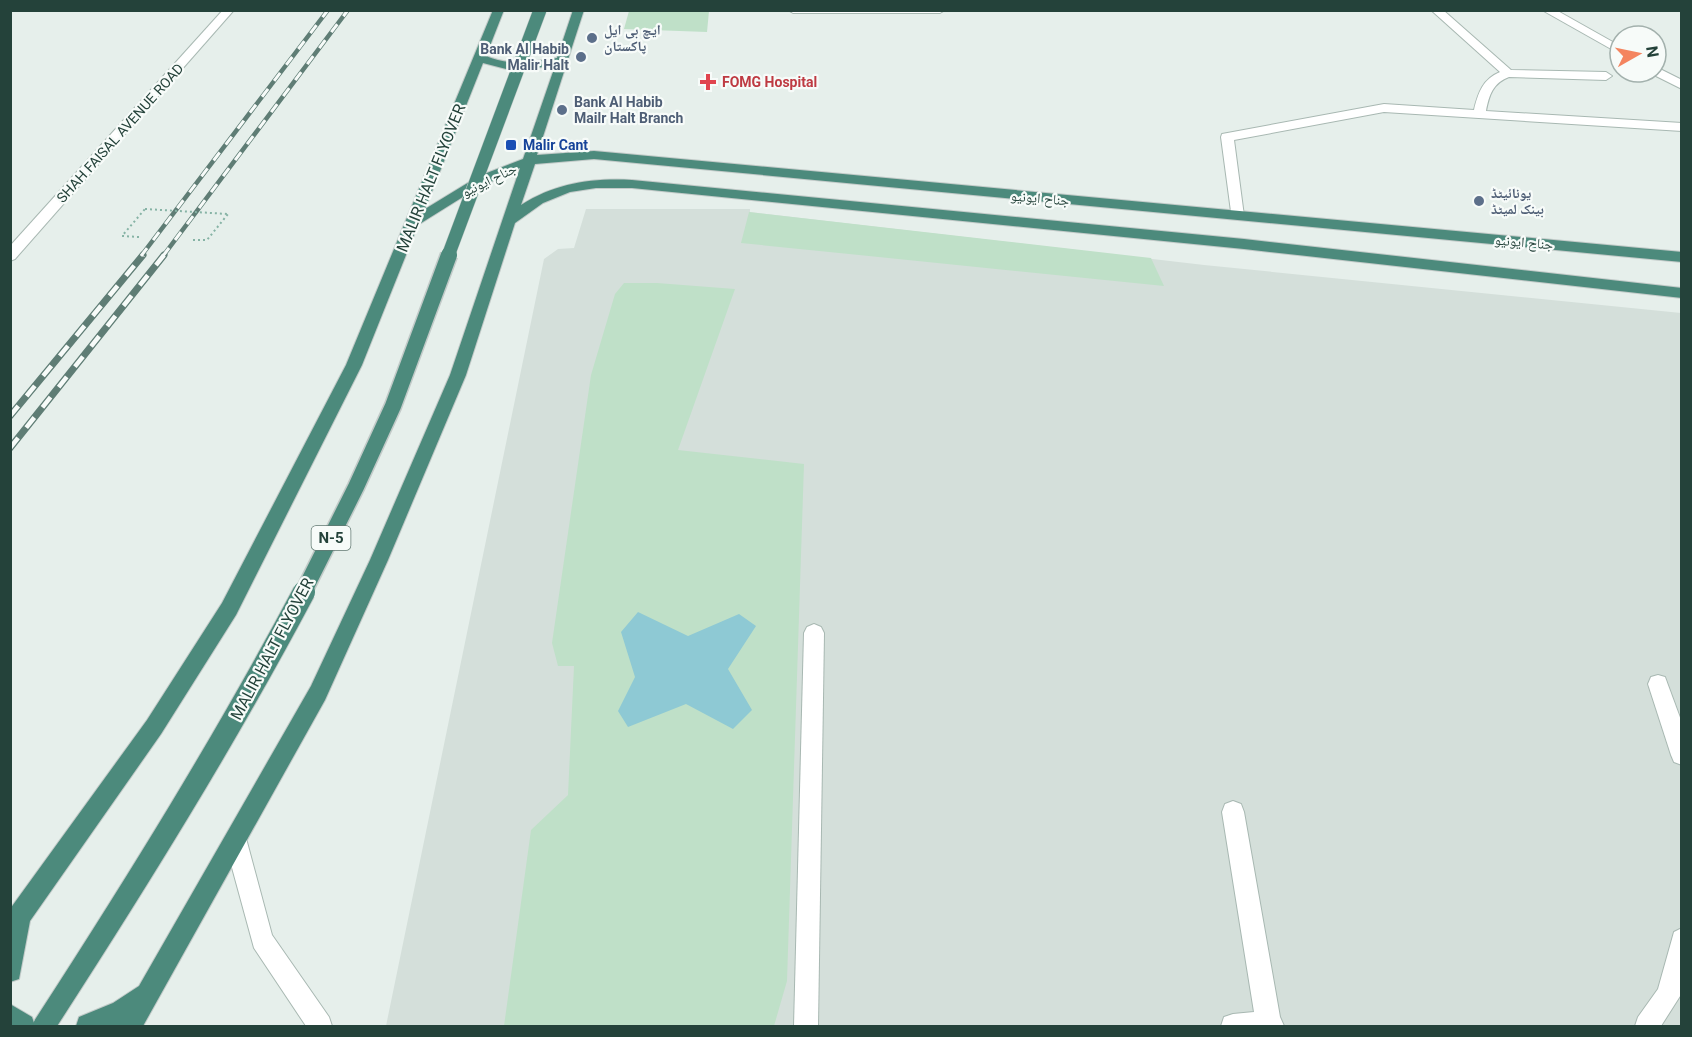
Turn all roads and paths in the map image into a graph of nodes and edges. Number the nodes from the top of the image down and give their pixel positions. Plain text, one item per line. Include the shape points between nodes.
1 (229, 10) edge
2 (500, 10) edge
3 (540, 10) edge
4 (579, 10) edge
5 (793, 10) edge
6 (940, 10) edge
7 (1436, 10) edge
8 (1547, 10) edge
9 (1608, 44) edge
10 (480, 58) junction
11 (561, 61) junction
12 (1508, 73) junction
13 (1606, 76) dead end
14 (1668, 77) edge
15 (1682, 85) edge
16 (1479, 114) junction
17 (1682, 127) edge
18 (530, 161) junction
19 (1237, 216) junction
20 (1264, 219) junction
21 (509, 221) junction
22 (414, 222) junction
23 (139, 237) dead end
24 (193, 240) dead end
25 (1268, 246) junction
26 (10, 256) edge
27 (1682, 257) edge
28 (1682, 292) edge
29 (814, 633) dead end
30 (1659, 684) dead end
31 (1682, 755) edge
32 (1233, 812) dead end
33 (236, 842) junction
34 (15, 924) edge
35 (1682, 940) edge
36 (10, 970) edge
37 (149, 994) junction
38 (10, 1017) edge
39 (1269, 1025) edge
40 (24, 1026) edge
41 (44, 1026) edge
42 (88, 1026) edge
43 (130, 1026) edge
44 (320, 1026) edge
45 (806, 1026) edge
46 (1233, 1026) edge
47 (1647, 1026) edge

1 - 26 street, SHAH FAISAL AVENUE ROAD
2 - 10 highway, MALIR HALT FLYOVER
3 - 41 highway, MALIR HALT FLYOVER / N-5, bridge via 393,405 348,504 259,679 120,911
4 - 11 highway
5 - 6 street
7 - 12 street
8 - 9 street
10 - 11 highway via 511,66
10 - 22 highway, MALIR HALT FLYOVER
11 - 18 highway
12 - 13 street
12 - 16 street via 1496,77 1485,90
14 - 15 street
16 - 17 street
16 - 19 street via 1384,108 1227,137
18 - 19 highway, جناح ایونیو via 566,156 630,157
18 - 21 highway
18 - 22 highway, جناح ایونیو via 492,176
19 - 20 highway, جناح ایونیو
20 - 25 highway
20 - 27 highway, جناح ایونیو
21 - 25 highway, جناح ایونیو via 532,202 553,192 579,184 607,183
21 - 33 highway via 458,375 379,560 318,693
22 - 34 highway, MALIR HALT FLYOVER via 354,364 229,609 154,727
23 - 24 path, bridge via 123,236 146,209 228,214 207,240
25 - 28 highway, جناح ایونیو
29 - 45 street
30 - 31 street
32 - 39 street
33 - 37 highway
33 - 44 street via 262,940
34 - 36 highway
35 - 47 street via 1669,994
37 - 42 highway via 122,1012
37 - 43 highway
38 - 40 highway
39 - 46 street

